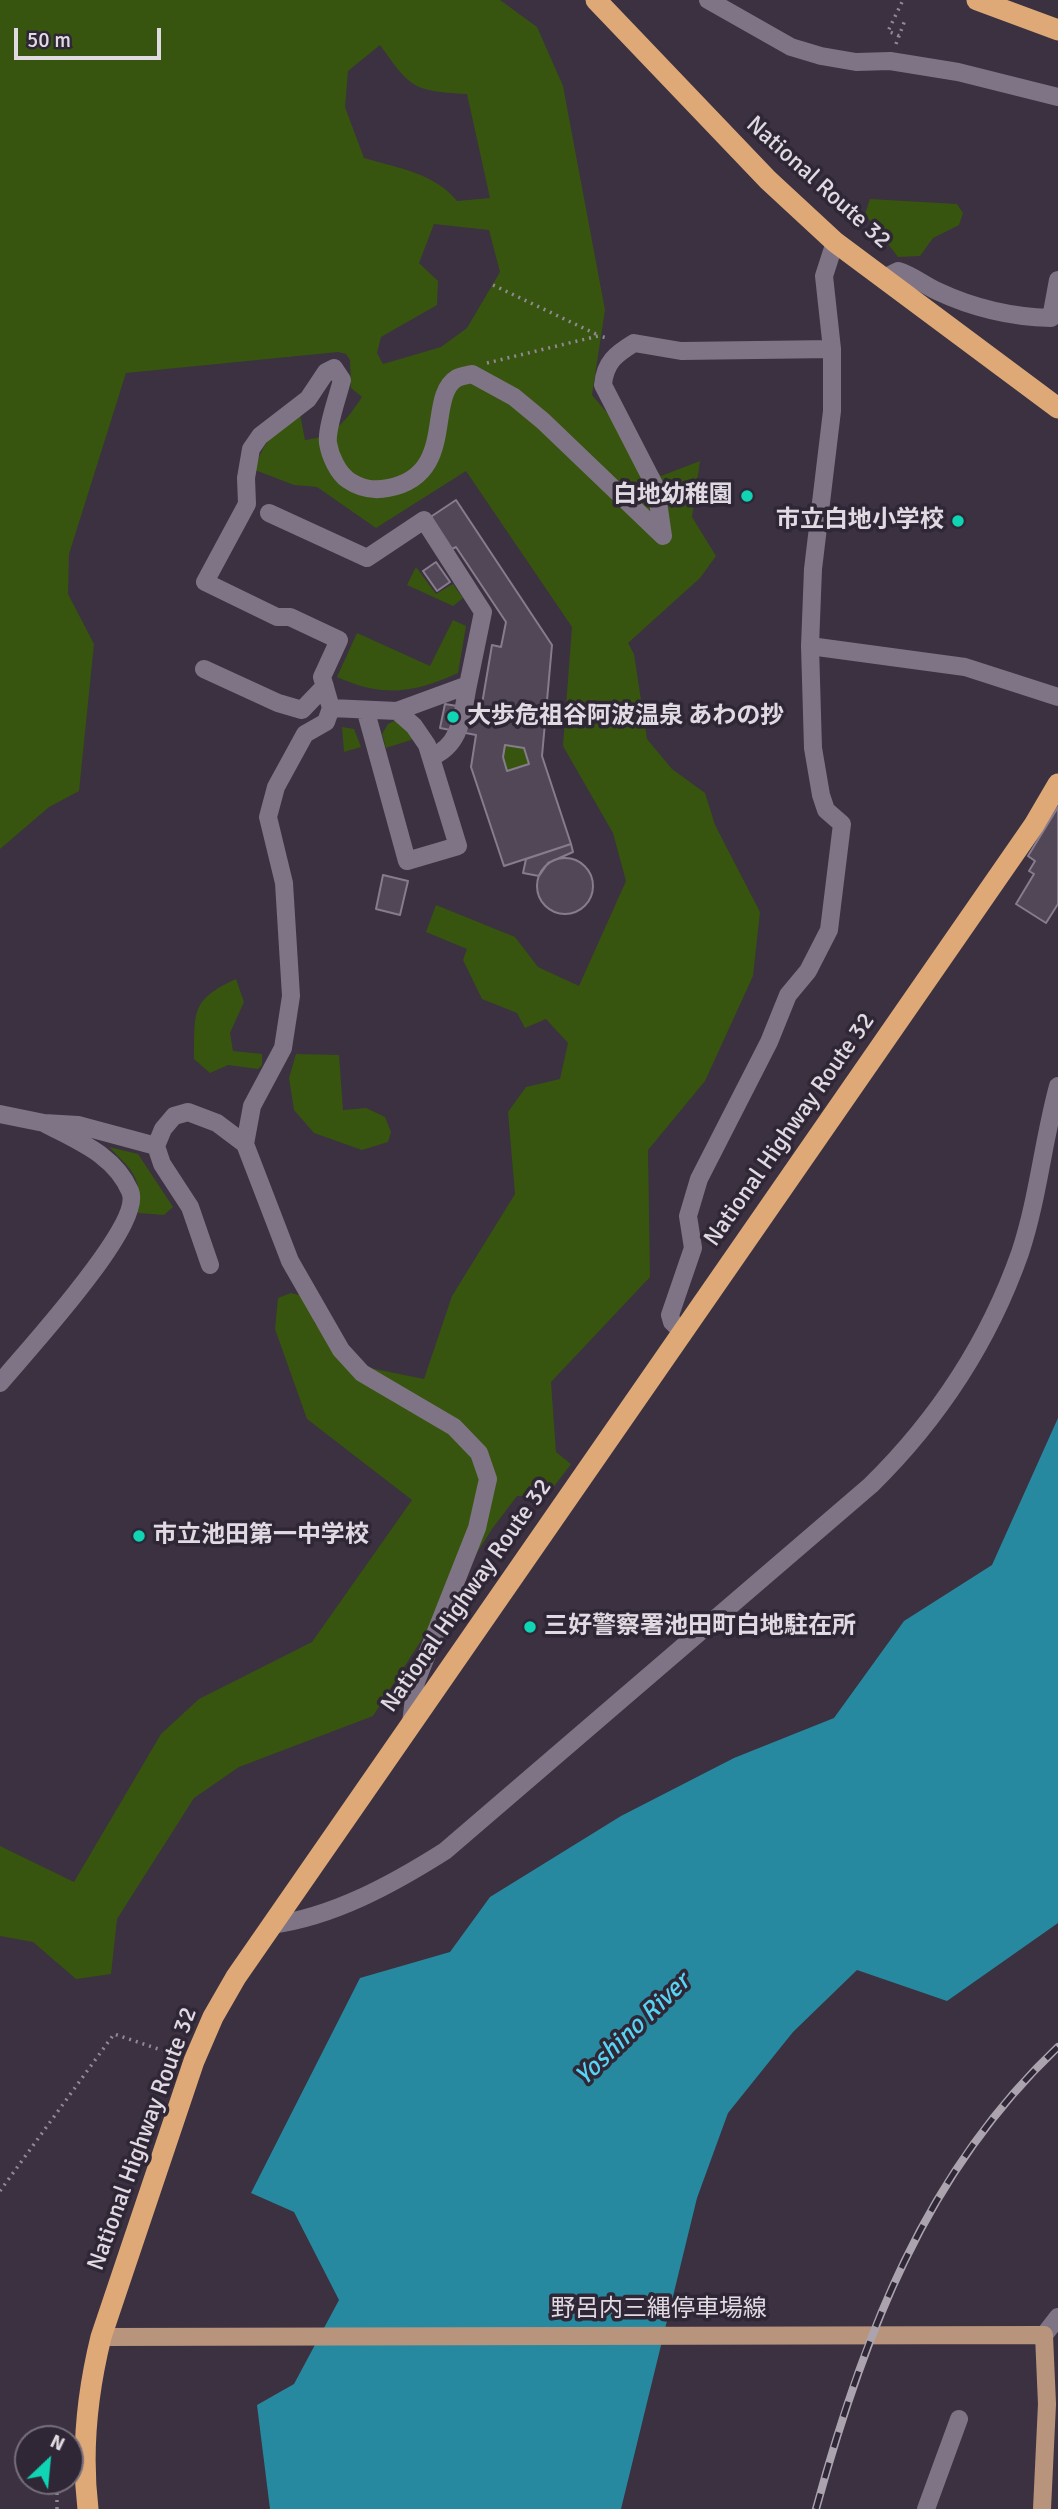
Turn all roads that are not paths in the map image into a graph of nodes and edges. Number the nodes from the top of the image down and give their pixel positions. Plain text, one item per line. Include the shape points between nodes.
1 (596, 0) edge
2 (708, 0) edge
3 (977, 0) edge
4 (1011, 0) edge
5 (1058, 27) edge
6 (1058, 97) edge
7 (835, 242) junction
8 (884, 278) junction
9 (1058, 280) edge
10 (832, 349) junction
11 (1058, 408) edge
12 (269, 513) dead end
13 (810, 646) junction
14 (204, 669) dead end
15 (468, 685) junction
16 (325, 686) junction
17 (1058, 697) edge
18 (331, 708) junction
19 (397, 711) junction
20 (366, 712) junction
21 (431, 757) junction
22 (1058, 784) edge
23 (1058, 1086) edge
24 (0, 1114) edge
25 (44, 1123) junction
26 (245, 1144) junction
27 (156, 1146) junction
28 (210, 1265) dead end
29 (682, 1332) junction
30 (0, 1383) edge
31 (411, 1723) junction
32 (271, 1925) junction
33 (1058, 2317) edge
34 (1044, 2335) junction
35 (101, 2337) junction
36 (1053, 2405) edge
37 (959, 2419) dead end
38 (88, 2509) edge
39 (926, 2509) edge
40 (1042, 2509) edge

1 - 7 highway, National Route 32 via 768,180
2 - 6 street via 791,47 821,56 958,72
3 - 5 highway
4 - 5 highway
7 - 8 highway, National Route 32
7 - 10 street via 824,275
8 - 9 street via 898,271 975,306 1031,317 1051,317
8 - 11 highway, National Route 32
10 - 13 street via 832,411 813,569
10 - 16 street via 681,351 634,343 614,356 604,370 603,385 656,488 663,536 543,421 514,397 472,374 455,379 447,391 424,470 394,487 356,486 334,462 327,442 342,380 334,368 326,372 308,399 260,436 251,449 247,504 205,582 276,617 290,617 339,640 322,677
12 - 15 street via 367,558 424,520 483,612
13 - 17 street via 965,667
13 - 29 street via 813,748 821,795 826,810 842,824 830,930 808,971 788,995 699,1179 688,1216 693,1248 670,1315
14 - 16 street via 278,704 302,710
15 - 19 street
15 - 21 street via 457,735 451,746
16 - 18 street
18 - 20 street
18 - 26 street via 326,722 306,734 276,787 268,817 284,883 291,996 283,1048 252,1106
19 - 20 street
19 - 21 street via 414,726
20 - 21 street via 407,861 458,846
22 - 29 highway, National Highway Route 32
23 - 32 street via 1020,1251 1003,1295 976,1350 902,1455 445,1851 384,1887 297,1922
24 - 25 street
25 - 27 street via 78,1125
25 - 30 street via 107,1157 131,1193 131,1210 94,1272
26 - 27 street via 217,1123 188,1112 174,1116
26 - 31 street via 290,1261 341,1350 362,1373 454,1427 480,1453 484,1465 488,1479 477,1528 416,1682
27 - 28 street via 162,1164 190,1207
29 - 31 highway, National Highway Route 32
31 - 32 highway, National Highway Route 32
32 - 35 highway, National Highway Route 32 via 224,1997 194,2061
33 - 34 street
34 - 35 main road, 野呂内三縄停車場線
34 - 36 main road
35 - 38 highway, National Highway Route 32 via 83,2454
36 - 40 main road
37 - 39 street

